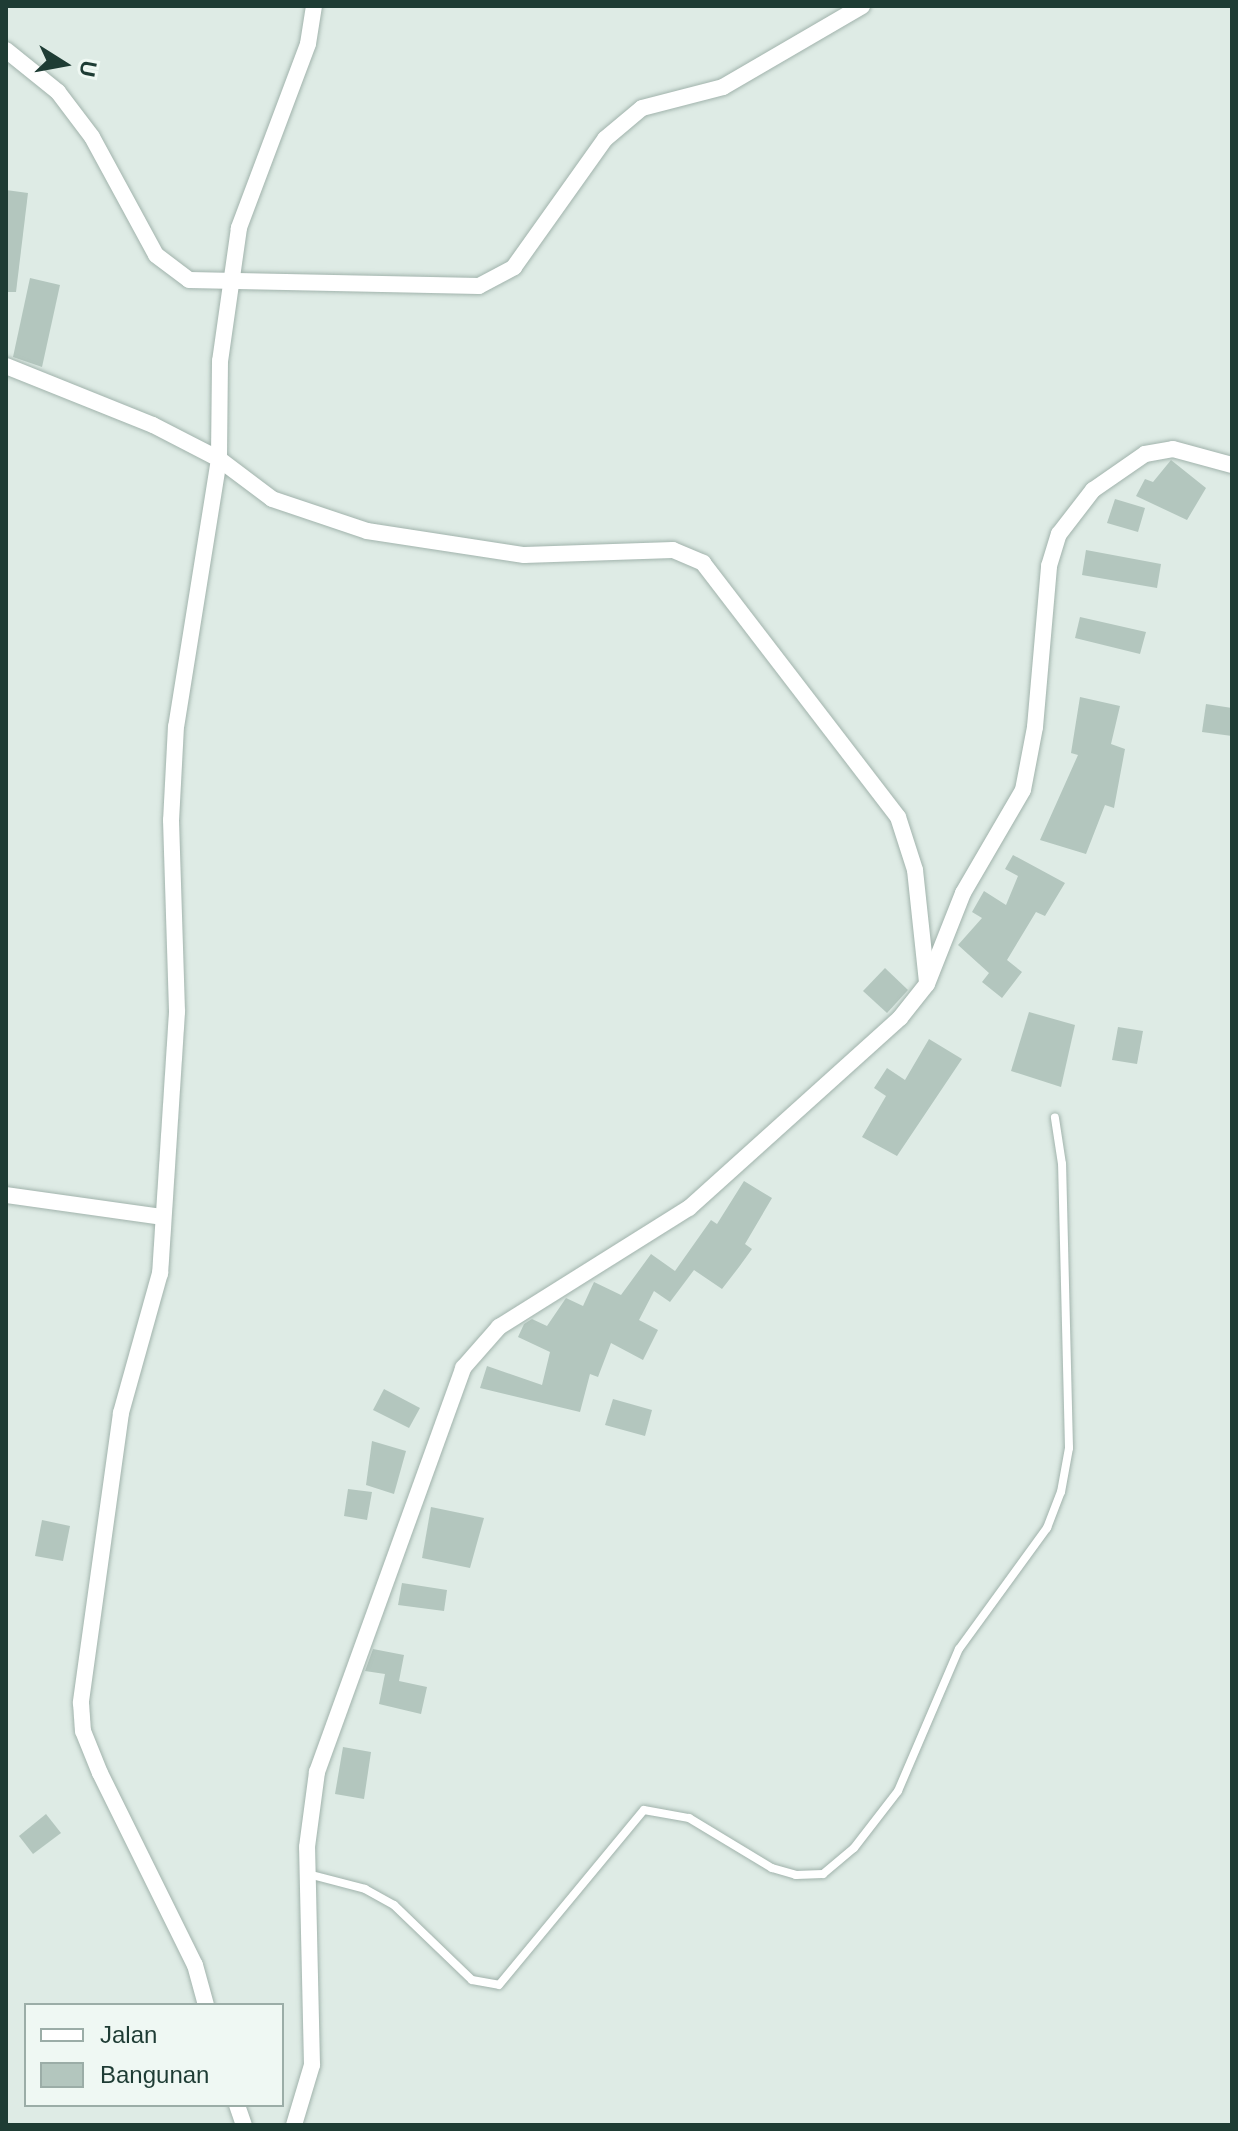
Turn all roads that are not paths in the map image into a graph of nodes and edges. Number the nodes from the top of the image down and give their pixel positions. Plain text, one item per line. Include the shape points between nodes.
1 (314, 6) edge
2 (862, 6) edge
3 (6, 50) edge
4 (230, 285) junction
5 (6, 366) edge
6 (219, 459) junction
7 (1232, 465) edge
8 (927, 984) junction
9 (1055, 1118) dead end
10 (6, 1195) edge
11 (162, 1217) junction
12 (308, 1874) junction
13 (205, 2003) edge
14 (294, 2125) edge

1 - 4 street via 287,108 249,195
2 - 4 street via 723,87 642,108 605,139 532,246 499,279 464,286
3 - 4 street via 58,92 92,137 156,255 189,280
4 - 6 street via 220,361
5 - 6 street via 153,425
6 - 8 street via 272,499 367,531 524,555 673,550 703,563 898,817 915,870
6 - 11 street via 176,726 171,820 177,1012
7 - 8 street via 1173,449 1145,454 1093,490 1059,534 1049,566 1035,727 1023,790 963,893
8 - 12 street via 885,1036 689,1208 480,1343 451,1391 407,1537 325,1742 311,1806
9 - 12 lane via 1062,1164 1069,1448 1061,1492 1047,1528 959,1649 898,1791 854,1848 823,1874 796,1875 772,1868 689,1818 644,1810 499,1985 472,1980 394,1905 365,1889
10 - 11 street
11 - 13 street via 150,1319 121,1413 81,1703 83,1731 100,1773 195,1965
12 - 14 street via 312,2065

